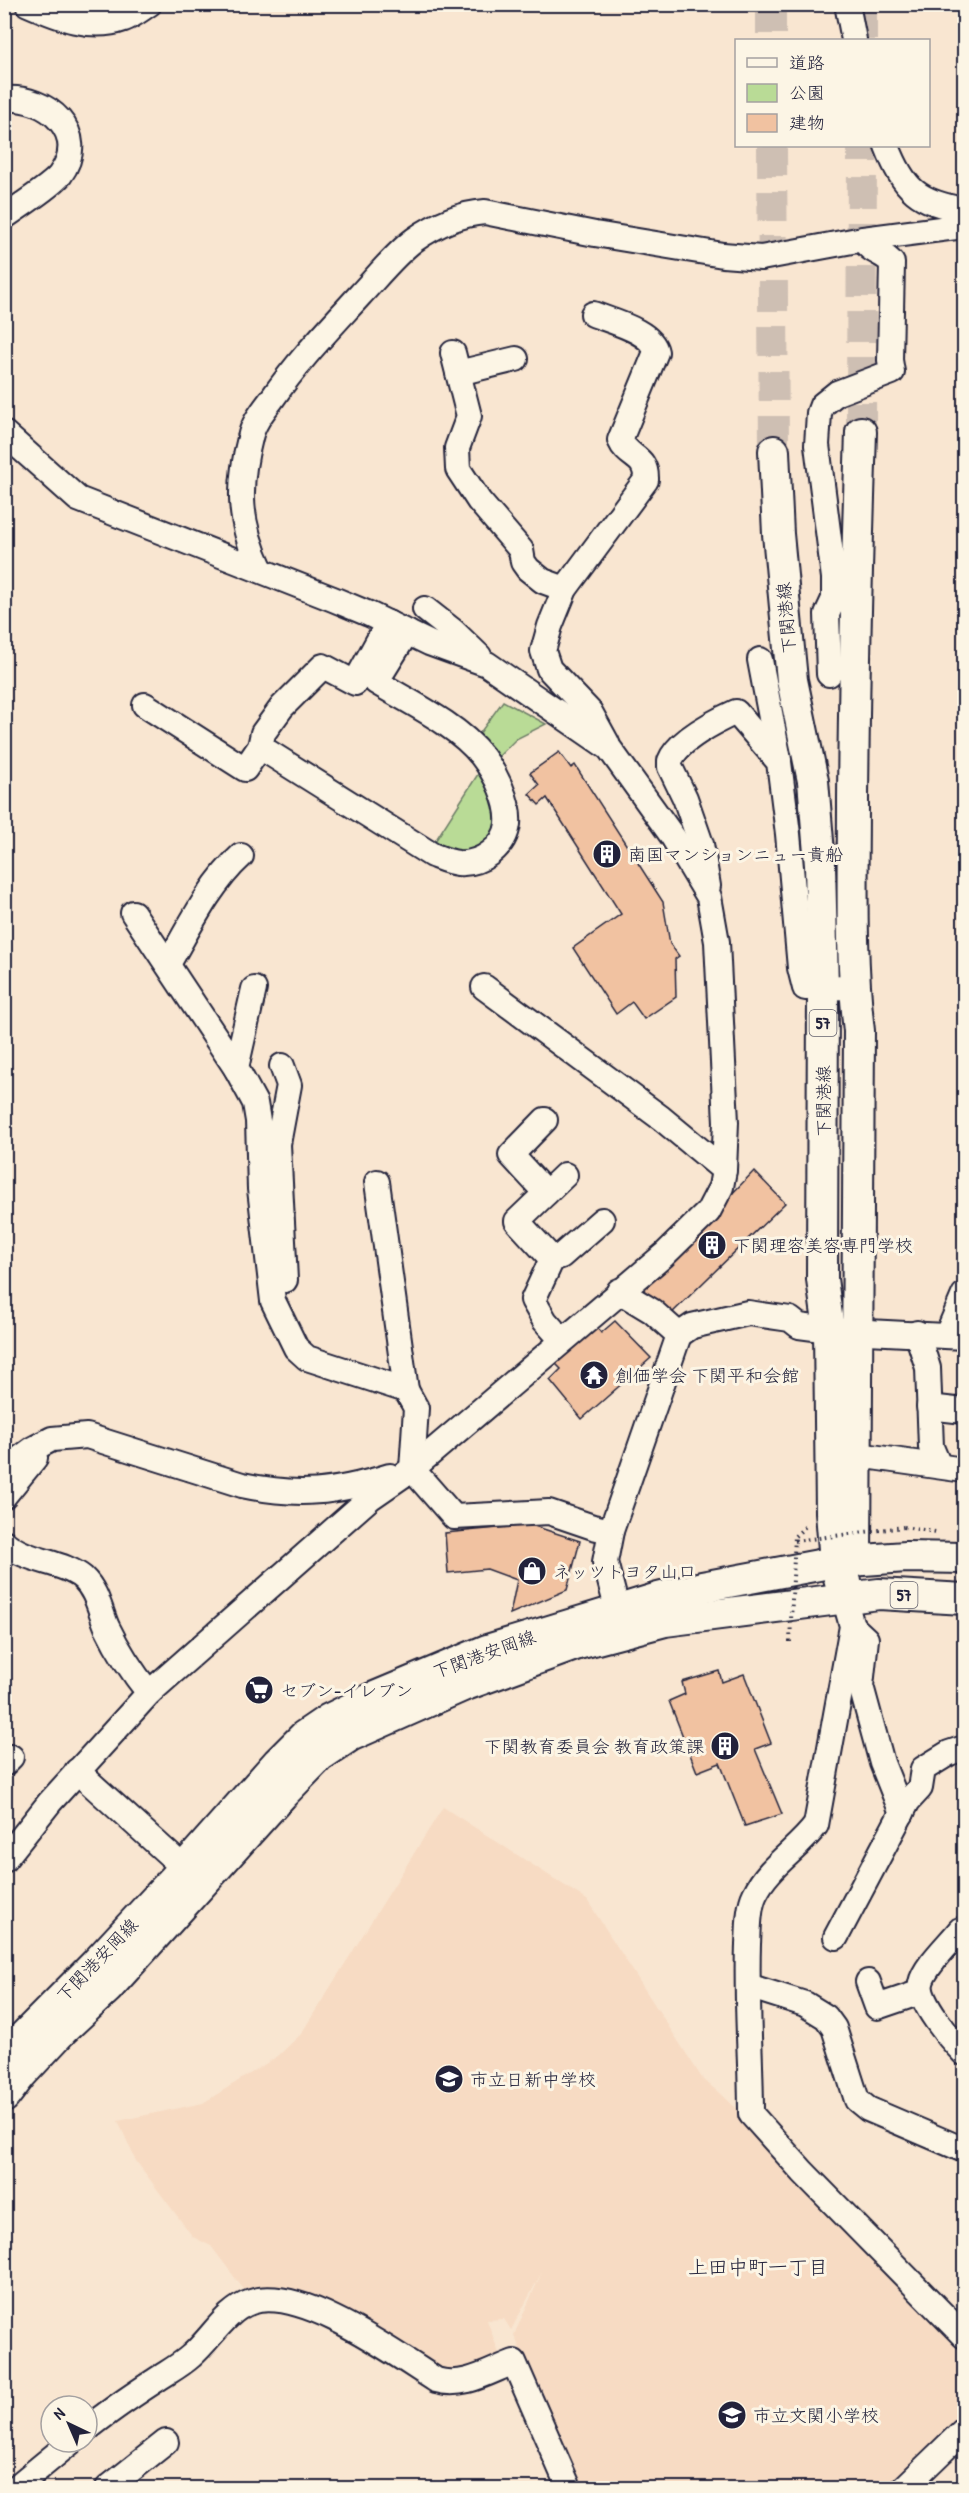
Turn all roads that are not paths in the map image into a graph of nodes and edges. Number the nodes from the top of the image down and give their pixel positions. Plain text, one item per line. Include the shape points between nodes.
1 (28, 4) edge
2 (149, 4) edge
3 (849, 6) edge
4 (854, 39) edge
5 (4, 99) edge
6 (887, 147) edge
7 (964, 210) edge
8 (4, 217) edge
9 (964, 226) edge
10 (863, 239) junction
11 (593, 314) dead end
12 (516, 359) dead end
13 (861, 432) tunnel mouth
14 (4, 433) edge
15 (774, 451) tunnel mouth
16 (261, 570) junction
17 (565, 589) junction
18 (425, 609) dead end
19 (397, 627) junction
20 (760, 660) dead end
21 (487, 664) junction
22 (841, 673) junction
23 (792, 680) junction
24 (145, 705) dead end
25 (260, 747) junction
26 (609, 748) junction
27 (779, 762) junction
28 (241, 856) dead end
29 (709, 897) junction
30 (133, 913) dead end
31 (168, 964) junction
32 (484, 987) dead end
33 (854, 987) junction
34 (823, 988) junction
35 (254, 989) dead end
36 (282, 1066) dead end
37 (236, 1068) junction
38 (545, 1120) dead end
39 (724, 1170) junction
40 (565, 1175) dead end
41 (377, 1182) dead end
42 (546, 1193) junction
43 (602, 1220) dead end
44 (552, 1259) junction
45 (619, 1291) junction
46 (964, 1295) edge
47 (829, 1330) junction
48 (858, 1330) junction
49 (288, 1333) junction
50 (917, 1333) junction
51 (679, 1335) junction
52 (956, 1336) edge
53 (562, 1340) junction
54 (406, 1390) junction
55 (929, 1407) junction
56 (964, 1412) edge
57 (52, 1439) junction
58 (858, 1455) junction
59 (939, 1466) junction
60 (412, 1469) junction
61 (4, 1470) edge
62 (964, 1470) edge
63 (4, 1496) edge
64 (611, 1531) junction
65 (4, 1542) edge
66 (964, 1558) edge
67 (845, 1561) junction
68 (844, 1597) junction
69 (964, 1599) edge
70 (621, 1620) junction
71 (852, 1626) junction
72 (149, 1693) junction
73 (964, 1748) edge
74 (77, 1771) junction
75 (902, 1813) junction
76 (4, 1860) edge
77 (184, 1868) junction
78 (964, 1929) edge
79 (836, 1937) dead end
80 (868, 1982) dead end
81 (748, 1986) junction
82 (921, 1992) junction
83 (964, 2053) edge
84 (4, 2056) edge
85 (4, 2097) edge
86 (964, 2150) edge
87 (964, 2336) edge
88 (99, 2419) edge
89 (964, 2430) edge
90 (166, 2442) dead end
91 (56, 2454) edge
92 (15, 2488) edge
93 (108, 2488) edge
94 (569, 2488) edge
95 (904, 2488) edge

1 - 2 street via 60,18 103,23 125,18
3 - 4 street
5 - 8 street via 21,97 45,106 63,122 70,155 60,176
6 - 7 street via 900,175 916,192 940,206
9 - 10 street
10 - 16 street via 761,258 618,238 485,212 471,213 430,230 394,259 299,362 257,420 250,437 243,482 242,518
10 - 22 street via 867,247 892,263 892,372 830,398 822,405 817,421 834,578 834,599 827,614
11 - 17 street via 648,336 655,344 657,352 620,440 647,469 646,480
12 - 17 street via 455,363 469,416 457,448 458,469 479,501 521,550 528,569 543,581
13 - 22 main road, 下関港線 / 57
14 - 16 street via 78,499
15 - 23 main road, 下関港線 / 57
16 - 19 street
17 - 26 street via 544,642 545,661 590,712
18 - 21 street
19 - 21 street via 429,644
19 - 25 street via 355,683 323,666 282,707 263,733
19 - 25 street via 376,682 454,730 482,756 506,803 508,824 494,850 460,864 432,855
20 - 27 street
21 - 26 street
22 - 23 street
22 - 33 main road, 下関港線 / 57
23 - 34 main road, 下関港線 / 57 via 813,781
24 - 25 street via 245,769
26 - 29 street via 673,837
27 - 29 street via 736,712 710,725 672,755 670,767 701,844
27 - 34 street via 800,968 805,987
28 - 31 street via 213,892
29 - 39 street via 718,952 726,1122
30 - 31 street
31 - 37 street
32 - 39 street via 661,1118
33 - 34 street
33 - 48 main road, 下関港線 / 57 via 859,1031
34 - 47 main road, 下関港線 / 57 via 822,1279
35 - 37 street
36 - 49 street via 289,1085 278,1144
37 - 49 street via 255,1103 273,1301
38 - 42 street via 511,1155
39 - 45 street via 708,1212
40 - 42 street
41 - 54 street
42 - 44 street via 517,1221
43 - 44 street via 561,1256
44 - 53 street via 533,1300
45 - 51 street via 652,1311
45 - 53 street
46 - 52 street
47 - 48 street
47 - 51 street via 748,1313 692,1326
47 - 67 main road, 下関港線 / 57 via 831,1512
48 - 50 street
48 - 58 main road, 下関港線 / 57
49 - 54 street via 307,1358
50 - 52 street
50 - 55 street via 928,1368
51 - 64 street
53 - 60 street
54 - 60 street via 416,1408
55 - 56 street
55 - 59 street via 931,1447
57 - 60 street via 87,1436 242,1485 285,1492 330,1492
57 - 61 street
57 - 63 street
58 - 59 street
58 - 67 main road, 下関港線 / 57
59 - 62 street
60 - 64 street via 454,1516 549,1512
60 - 72 street via 370,1498
64 - 70 street via 605,1562
65 - 72 street via 22,1554 83,1578 92,1589 108,1629
66 - 67 main road, 57
67 - 68 main road, 下関港線 / 57
67 - 70 main road, 下関港安岡線 via 702,1587
68 - 69 main road, 57 via 879,1594
68 - 70 main road, 下関港安岡線 via 665,1621
68 - 71 street
70 - 77 main road, 下関港安岡線 via 487,1650 329,1719 304,1736 278,1762
70 - 85 main road, 下関港安岡線 via 578,1644 463,1686 350,1736 320,1756
71 - 75 street via 866,1639 861,1686 882,1763
71 - 81 street via 816,1825 805,1841 769,1872 754,1896 749,1919
72 - 74 street
73 - 75 street via 924,1769 920,1788
74 - 76 street
74 - 77 street
75 - 79 street
77 - 84 main road, 下関港安岡線
78 - 82 street via 929,1967 921,1982
80 - 82 street via 878,2007
81 - 86 street via 805,2004 826,2017 834,2028 857,2100 868,2109
81 - 87 street via 751,2115
82 - 83 street via 941,2029
88 - 94 street via 190,2358 227,2318 251,2301 270,2300 317,2310 436,2380 465,2382 514,2362
89 - 95 street
90 - 93 street
91 - 92 street

